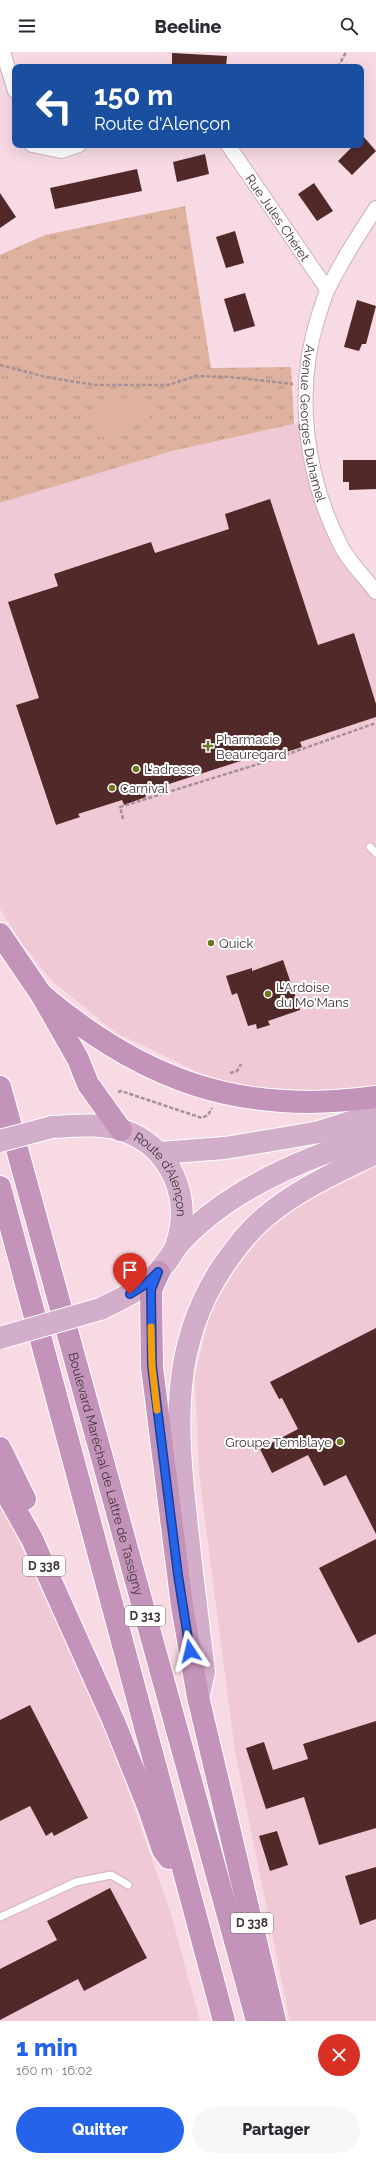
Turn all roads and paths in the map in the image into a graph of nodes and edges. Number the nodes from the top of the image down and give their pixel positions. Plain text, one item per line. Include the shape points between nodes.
1 (3, 52) edge
2 (346, 52) edge
3 (340, 64) edge
4 (12, 81) edge
5 (46, 148) edge
6 (70, 148) edge
7 (230, 148) edge
8 (376, 208) edge
9 (328, 289) junction
10 (0, 365) edge
11 (305, 385) junction
12 (376, 592) edge
13 (376, 724) edge
14 (123, 819) dead end
15 (370, 847) dead end
16 (376, 853) edge
17 (0, 934) edge
18 (41, 994) junction
19 (241, 1064) dead end
20 (0, 1087) edge
21 (217, 1091) junction
22 (376, 1097) edge
23 (98, 1098) junction
24 (376, 1114) edge
25 (121, 1130) junction
26 (376, 1136) edge
27 (0, 1141) edge
28 (159, 1153) junction
29 (376, 1153) edge
30 (0, 1188) edge
31 (176, 1247) junction
32 (158, 1272) junction
33 (0, 1338) edge
34 (0, 1448) edge
35 (0, 1482) edge
36 (83, 1652) junction
37 (198, 1697) junction
38 (186, 1882) junction
39 (128, 1885) dead end
40 (0, 1917) edge
41 (224, 2021) edge
42 (257, 2021) edge
43 (275, 2021) edge

1 - 4 street
2 - 3 path
5 - 6 street via 61,151
7 - 9 street, Rue Jules Chéret
8 - 9 street, Avenue Georges Duhamel via 347,253
9 - 11 street, Avenue Georges Duhamel via 311,338
10 - 11 path via 46,377 95,385 168,385 196,376
11 - 12 street, Avenue Georges Duhamel via 305,422 320,495 342,547
13 - 14 path via 120,807
15 - 16 lane
17 - 18 highway
18 - 21 highway via 119,1052 164,1075
18 - 23 highway via 78,1059 88,1084
19 - 21 path via 237,1071 221,1076
20 - 42 highway, Boulevard Maréchal de Lattre de Tassigny / D 313
21 - 22 highway via 271,1102 323,1103
21 - 23 path via 208,1115 202,1118 121,1091
23 - 25 highway
24 - 28 main road via 319,1132 292,1137 225,1148
25 - 27 main road, Route d'Alençon, bridge via 100,1126 52,1127
25 - 28 main road, Route d'Alençon via 137,1136
26 - 31 main road via 312,1156 264,1180 189,1232
28 - 31 main road, Route d'Alençon via 176,1177 180,1196 180,1226
29 - 37 main road, D 338 via 317,1181 279,1206 249,1232 216,1278 200,1307 188,1341 181,1377 179,1455 204,1672
30 - 38 highway, Boulevard Maréchal de Lattre de Tassigny / D 313
31 - 32 main road, Route d'Alençon
32 - 33 main road, Route d'Alençon, bridge via 146,1284 100,1309
32 - 37 highway, D 338 via 151,1290 152,1366 182,1606
34 - 36 highway via 42,1535
35 - 36 highway, D 338 via 32,1539
36 - 38 highway, D 338 via 134,1769 163,1850
37 - 43 highway, D 338
38 - 41 highway, D 338
39 - 40 lane via 111,1875 76,1882

